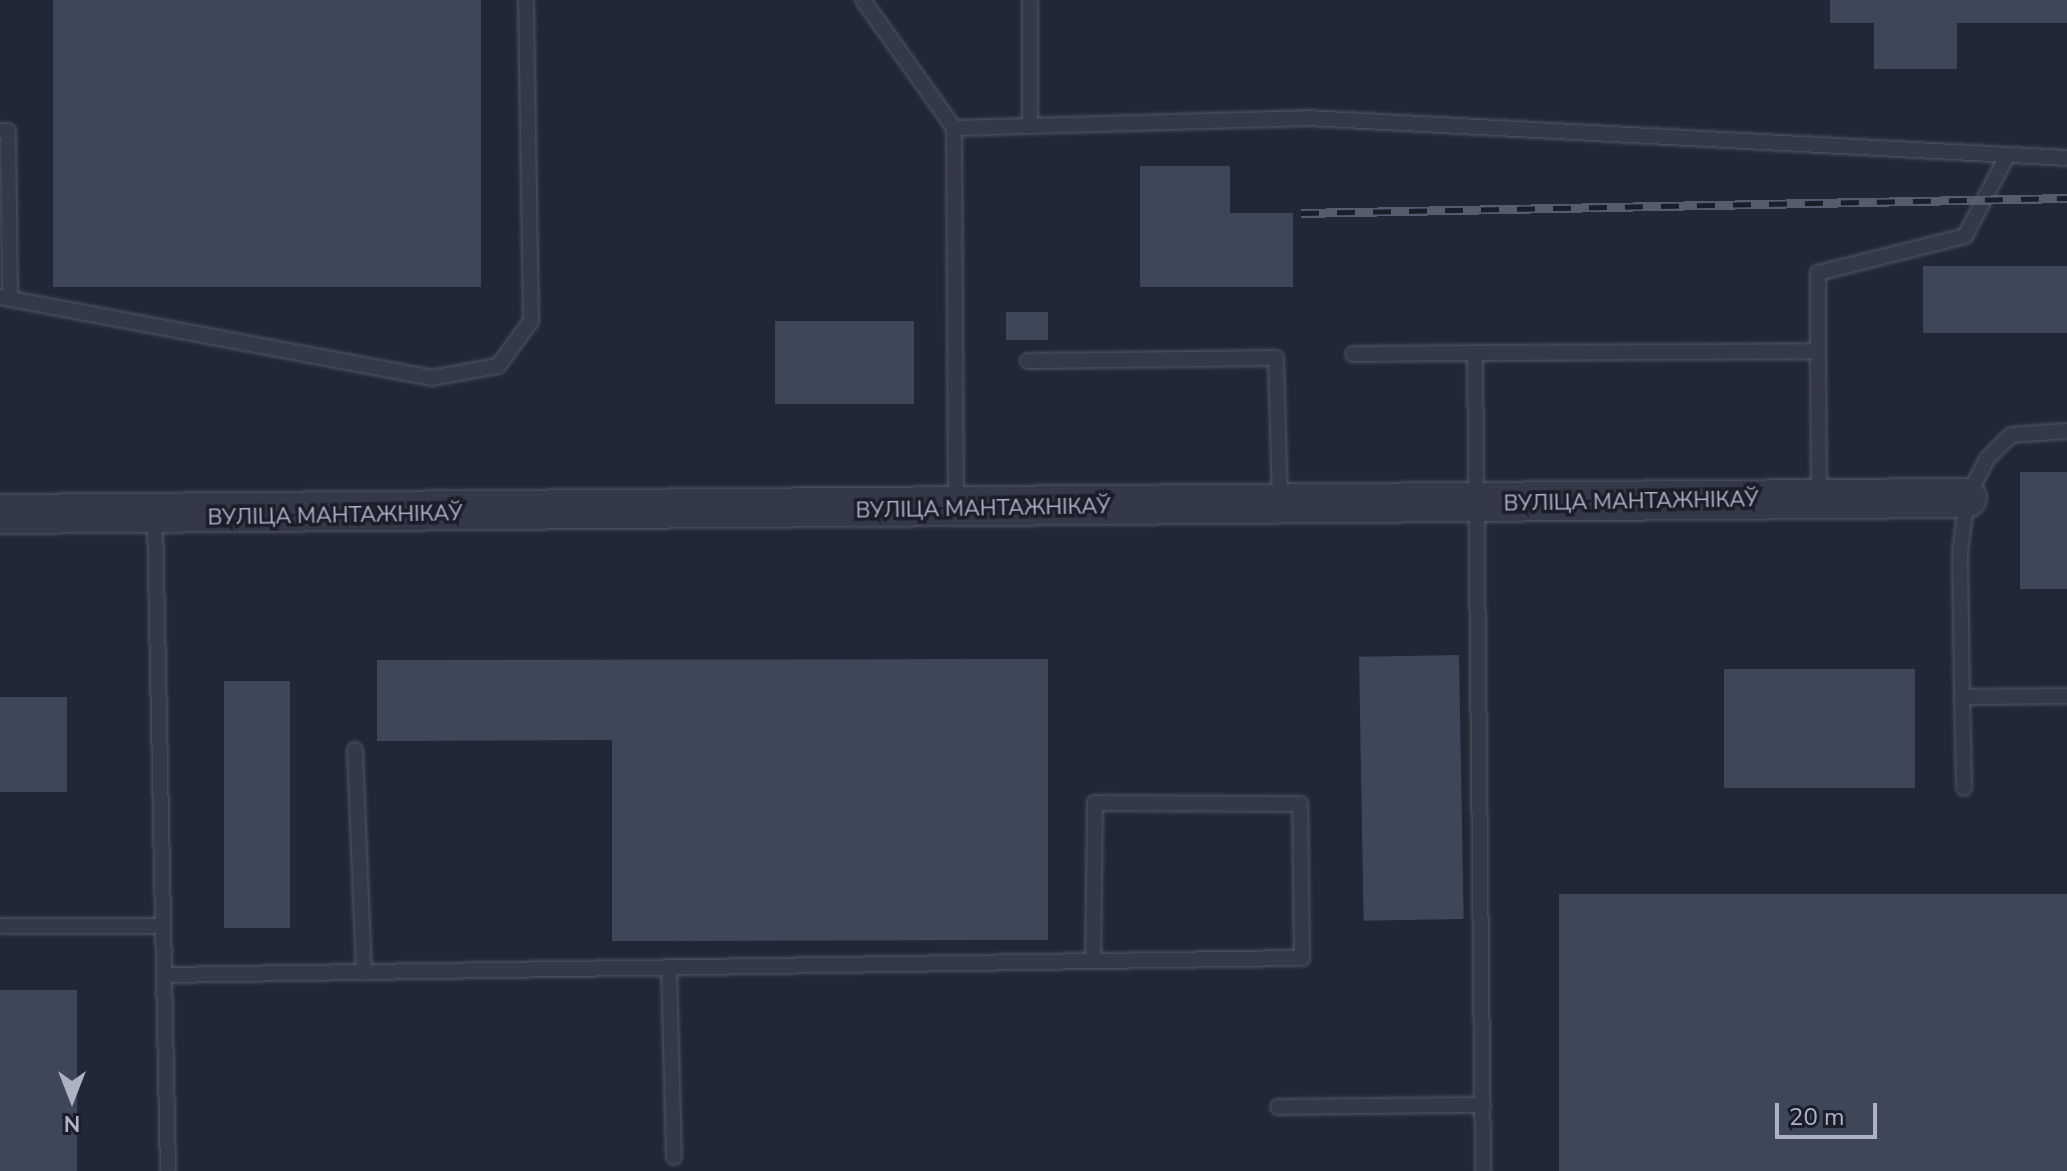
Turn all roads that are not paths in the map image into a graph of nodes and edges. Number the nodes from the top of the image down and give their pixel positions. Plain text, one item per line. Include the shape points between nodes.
1 (526, 0) edge
2 (863, 0) edge
3 (1030, 0) edge
4 (1030, 126) junction
5 (954, 128) junction
6 (0, 131) edge
7 (2006, 158) junction
8 (2067, 158) edge
9 (5, 298) edge
10 (1818, 351) junction
11 (1475, 353) junction
12 (1353, 354) dead end
13 (1028, 361) dead end
14 (2067, 431) edge
15 (1967, 498) junction
16 (1819, 500) junction
17 (1476, 504) junction
18 (1280, 506) junction
19 (956, 509) junction
20 (0, 514) edge
21 (155, 518) junction
22 (2067, 696) edge
23 (1962, 697) junction
24 (355, 750) dead end
25 (1964, 788) dead end
26 (0, 926) edge
27 (163, 926) junction
28 (1093, 961) junction
29 (669, 968) junction
30 (364, 973) junction
31 (164, 975) junction
32 (1483, 1105) junction
33 (1278, 1107) dead end
34 (674, 1157) dead end
35 (168, 1171) edge
36 (1483, 1171) edge

1 - 9 lane via 531,321 498,366 431,378
2 - 5 lane
3 - 4 lane
4 - 5 lane
4 - 7 lane via 1307,118
5 - 19 lane
6 - 9 lane via 8,131
7 - 8 lane
7 - 10 lane via 1965,236 1818,273
10 - 11 lane
10 - 16 lane
11 - 12 lane
11 - 17 lane
13 - 18 lane via 1276,358
14 - 15 lane via 2011,435 1987,459
15 - 16 street, ВУЛІЦА МАНТАЖНІКАЎ
15 - 23 lane
16 - 17 street, ВУЛІЦА МАНТАЖНІКАЎ
17 - 18 street, ВУЛІЦА МАНТАЖНІКАЎ
17 - 32 lane
18 - 19 street, ВУЛІЦА МАНТАЖНІКАЎ
19 - 21 street, ВУЛІЦА МАНТАЖНІКАЎ
20 - 21 street, ВУЛІЦА МАНТАЖНІКАЎ
21 - 27 lane
22 - 23 lane
23 - 25 lane
24 - 30 lane
26 - 27 lane
27 - 31 lane
28 - 28 lane via 1302,958 1300,804 1095,803
28 - 29 lane
29 - 30 lane
29 - 34 lane
30 - 31 lane
31 - 35 lane
32 - 33 lane
32 - 36 lane

